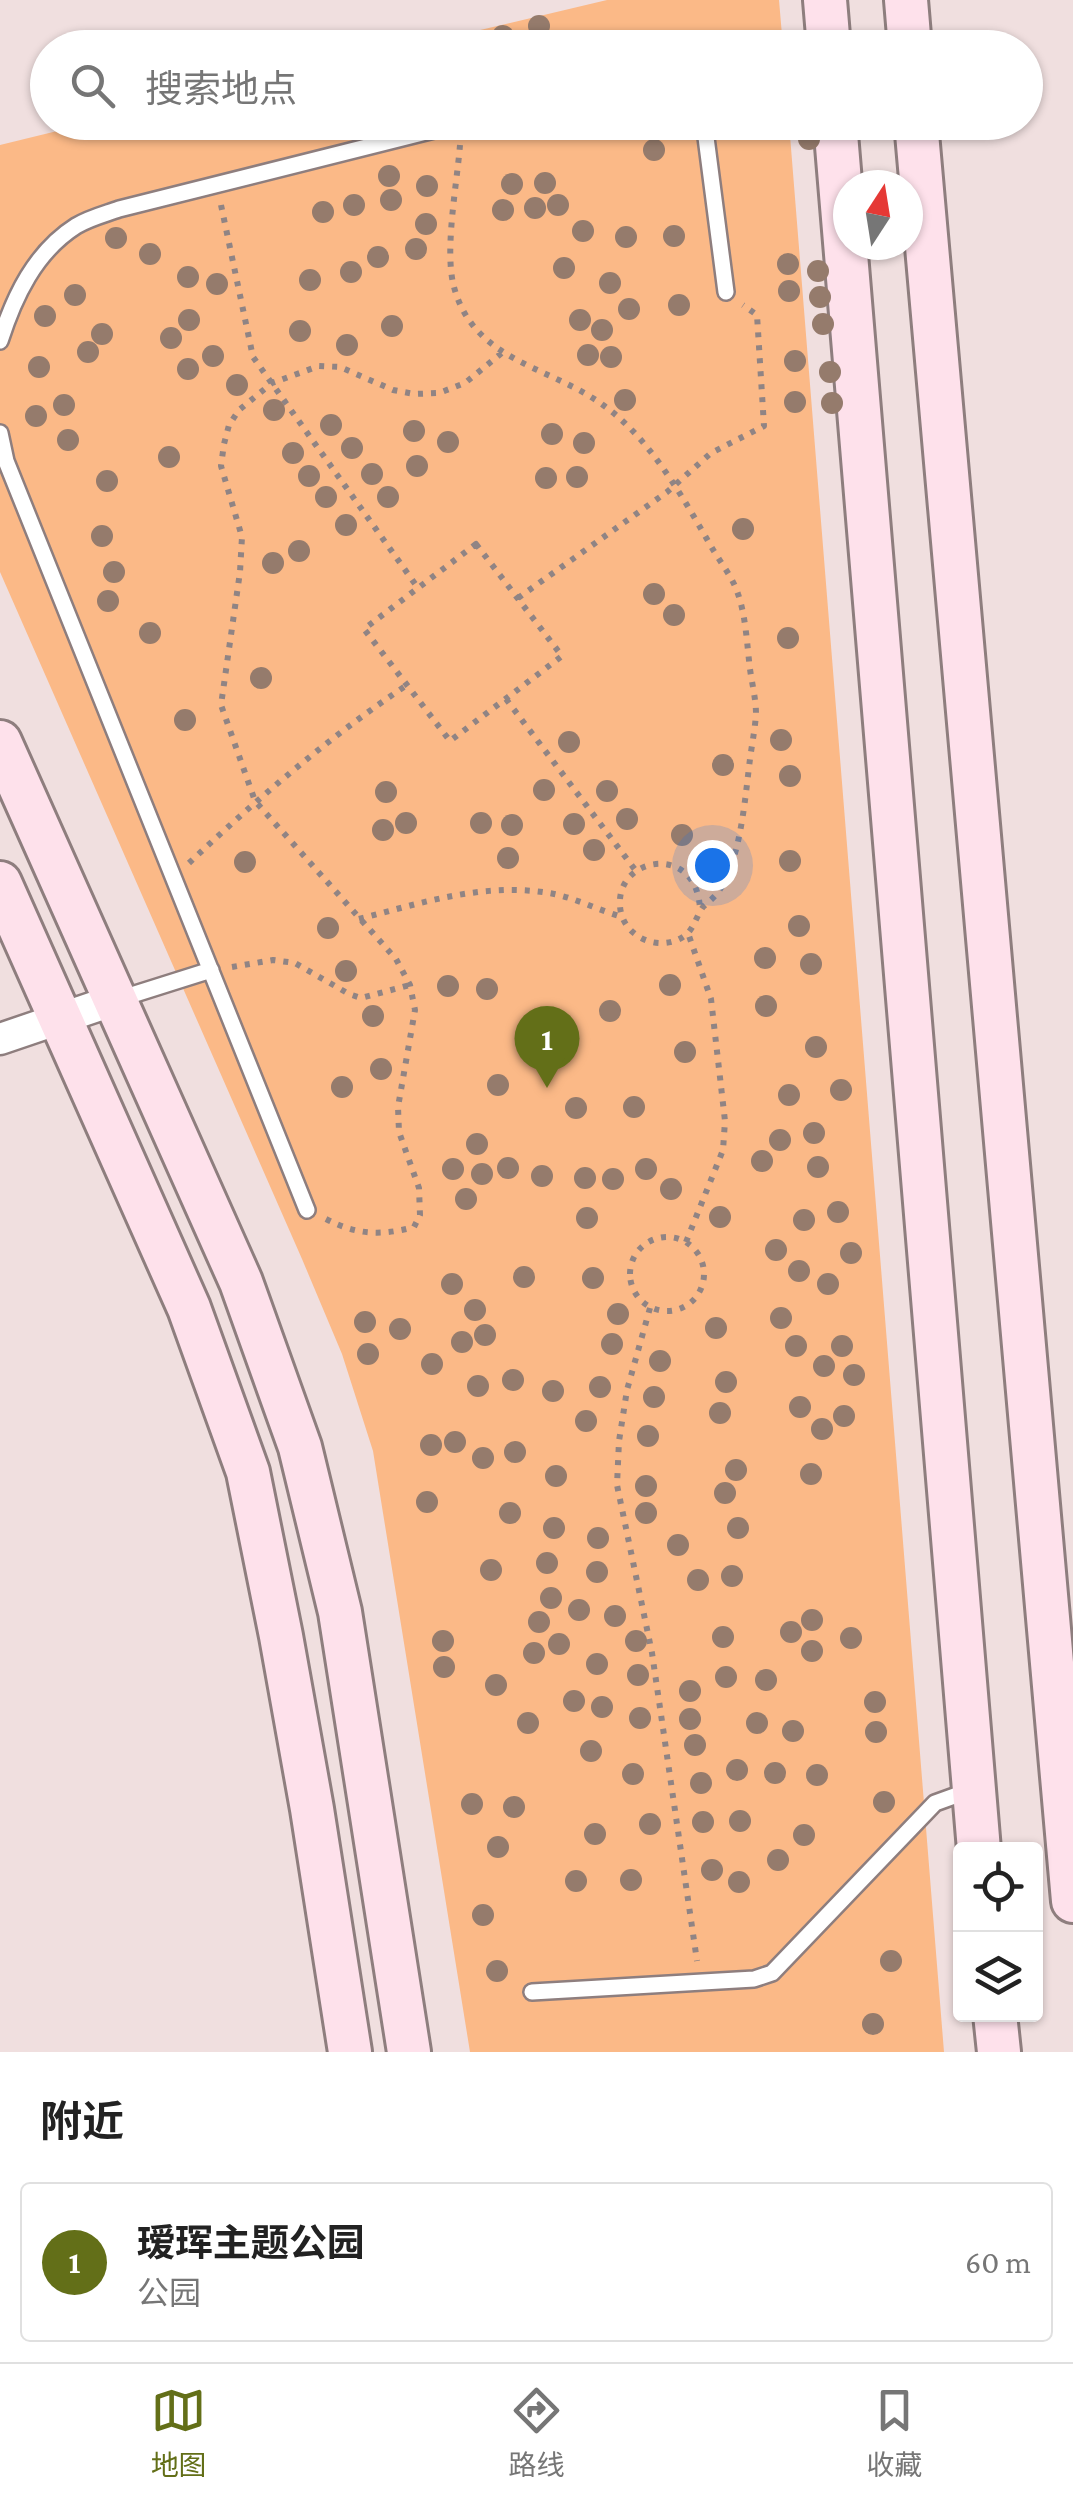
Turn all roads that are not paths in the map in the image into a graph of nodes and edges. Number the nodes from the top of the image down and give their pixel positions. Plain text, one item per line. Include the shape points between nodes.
1 (825, 0) edge
2 (906, 0) edge
3 (828, 30) edge
4 (908, 30) edge
5 (396, 140) edge
6 (706, 140) edge
7 (836, 140) edge
8 (918, 140) edge
9 (726, 292) road end
10 (0, 341) edge
11 (0, 433) edge
12 (0, 742) edge
13 (0, 883) edge
14 (211, 970) junction
15 (115, 1000) junction
16 (60, 1019) junction
17 (0, 1038) edge
18 (308, 1210) road end
19 (974, 1790) junction
20 (978, 1842) edge
21 (1073, 1901) edge
22 (532, 1992) dead end
23 (996, 2022) edge
24 (350, 2052) edge
25 (409, 2052) edge
26 (999, 2052) edge

1 - 3 main road
2 - 4 main road
5 - 10 lane via 79,224 32,270
6 - 9 lane
7 - 19 main road
8 - 21 main road
11 - 14 lane via 6,462
12 - 15 main road
13 - 16 main road
14 - 15 lane
14 - 18 lane
15 - 16 street
15 - 25 main road via 241,1282 300,1447 340,1612
16 - 17 street
16 - 24 main road via 188,1308 248,1472
19 - 20 main road
19 - 22 lane via 935,1803 772,1974
23 - 26 main road

